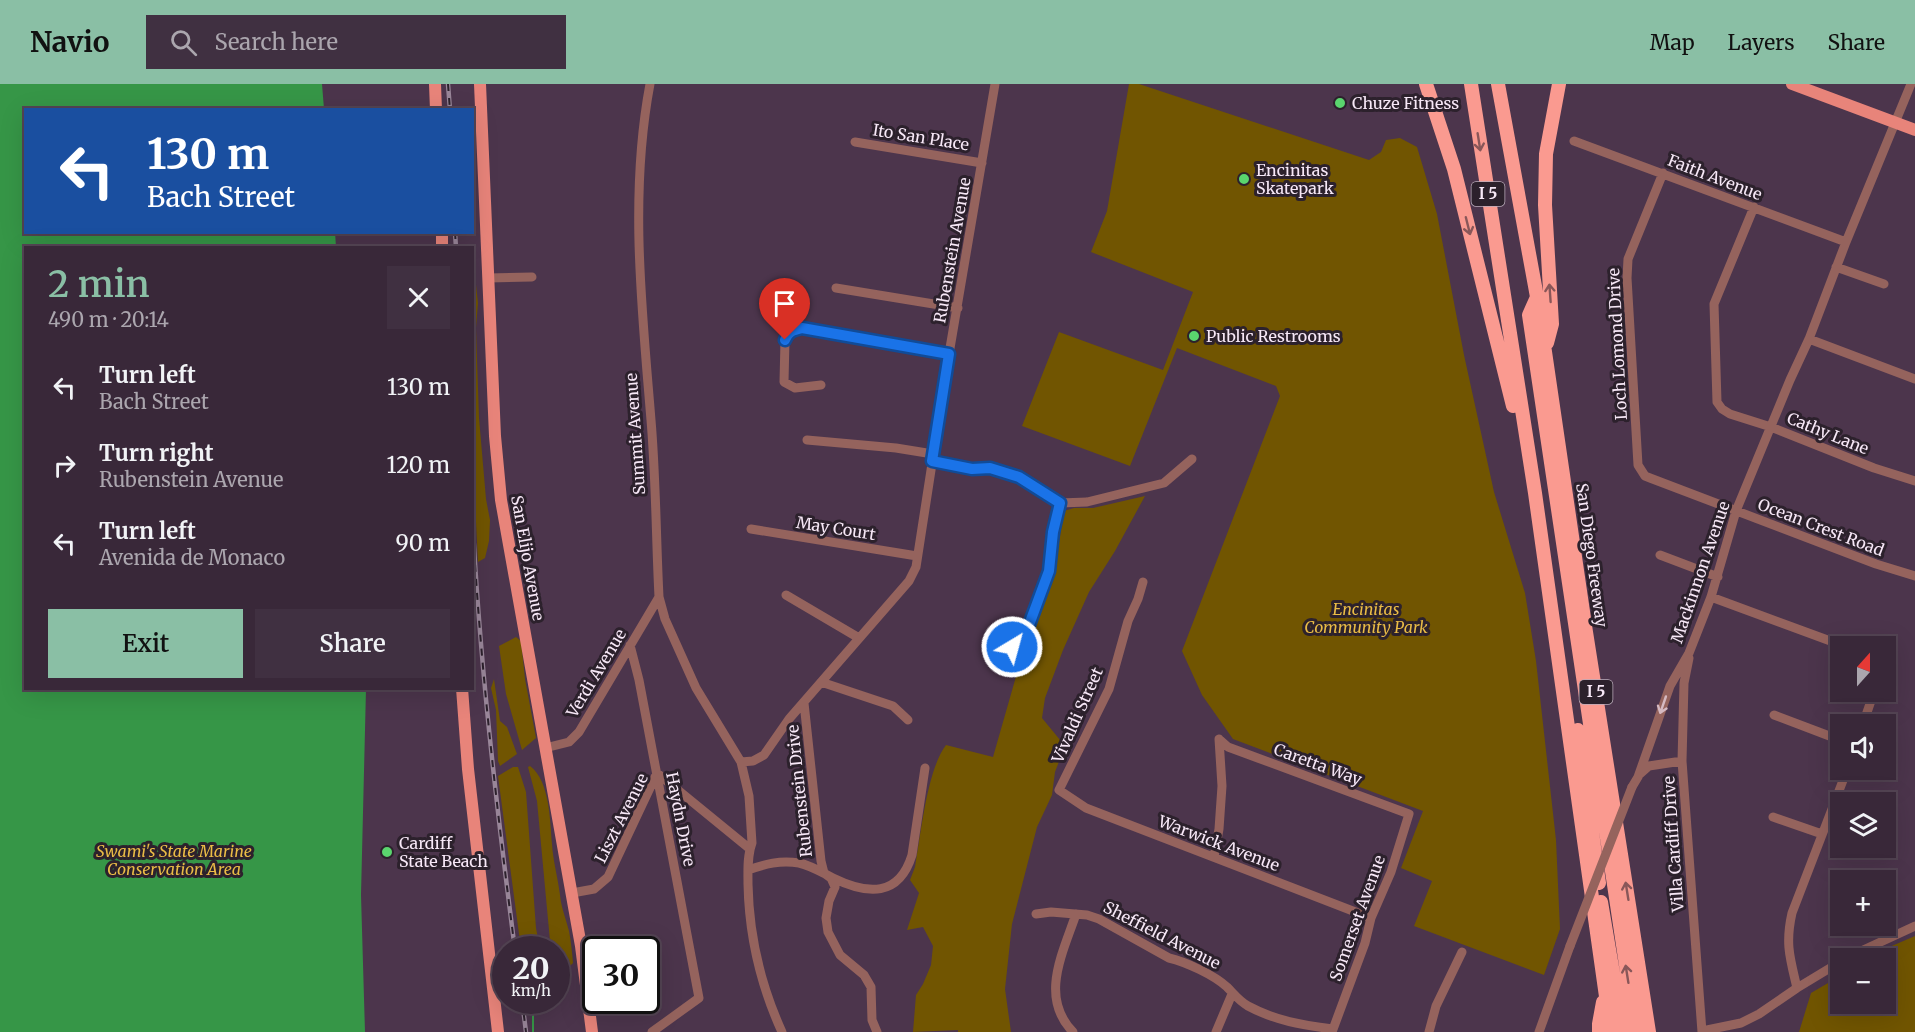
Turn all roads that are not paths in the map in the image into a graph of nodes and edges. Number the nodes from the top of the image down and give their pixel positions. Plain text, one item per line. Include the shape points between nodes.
1 (435, 84) edge
2 (480, 84) edge
3 (650, 84) edge
4 (995, 84) edge
5 (1426, 84) edge
6 (1471, 84) edge
7 (1498, 84) edge
8 (1559, 84) edge
9 (1792, 84) edge
10 (1911, 84) edge
11 (436, 108) edge
12 (1895, 123) junction
13 (1915, 130) edge
14 (1574, 141) dead end
15 (855, 142) dead end
16 (982, 163) junction
17 (1663, 173) junction
18 (1754, 207) junction
19 (1845, 242) junction
20 (1836, 267) junction
21 (532, 276) dead end
22 (488, 278) junction
23 (1884, 284) dead end
24 (836, 288) dead end
25 (1537, 297) junction
26 (1505, 304) junction
27 (958, 308) junction
28 (1809, 339) junction
29 (1545, 351) junction
30 (949, 354) junction
31 (1915, 379) edge
32 (821, 385) dead end
33 (1771, 427) junction
34 (807, 440) dead end
35 (932, 457) junction
36 (1192, 459) dead end
37 (1650, 478) joint
38 (1915, 482) edge
39 (1535, 493) junction
40 (1060, 503) junction
41 (1736, 511) junction
42 (751, 529) dead end
43 (1660, 555) dead end
44 (917, 556) junction
45 (1915, 576) edge
46 (1718, 577) junction
47 (1143, 582) dead end
48 (786, 595) dead end
49 (659, 597) junction
50 (1711, 597) junction
51 (860, 638) junction
52 (1830, 641) edge
53 (630, 645) junction
54 (1012, 647) dead end
55 (1689, 653) junction
56 (821, 682) junction
57 (462, 690) edge
58 (804, 703) junction
59 (1774, 715) dead end
60 (908, 720) dead end
61 (1830, 736) edge
62 (545, 748) junction
63 (1682, 761) junction
64 (741, 762) junction
65 (925, 768) dead end
66 (657, 773) junction
67 (1638, 777) junction
68 (1843, 780) edge
69 (1059, 790) joint
70 (1409, 814) joint
71 (1773, 817) dead end
72 (1822, 834) junction
73 (750, 849) junction
74 (1214, 856) junction
75 (748, 870) junction
76 (824, 873) junction
77 (572, 893) junction
78 (1036, 914) dead end
79 (1076, 914) junction
80 (1371, 918) junction
81 (1915, 926) edge
82 (1868, 948) edge
83 (1462, 952) dead end
84 (1830, 968) edge
85 (1797, 988) junction
86 (1232, 994) junction
87 (1605, 994) junction
88 (1333, 1030) edge
89 (498, 1032) edge
90 (592, 1032) edge
91 (652, 1032) edge
92 (782, 1032) edge
93 (877, 1032) edge
94 (1073, 1032) edge
95 (1216, 1032) edge
96 (1429, 1032) edge
97 (1539, 1032) edge
98 (1599, 1032) edge
99 (1611, 1032) edge
100 (1623, 1032) edge
101 (1636, 1032) edge
102 (1648, 1032) edge
103 (1702, 1032) edge

1 - 11 main road
2 - 22 main road, San Elijo Avenue
3 - 49 street, Summit Avenue via 639,178 639,219
4 - 16 street, Rubenstein Avenue
5 -> 39 highway via 1454,169
6 -> 26 highway, I 5
7 - 25 highway, San Diego Freeway / I 5
29 -> 8 highway via 1552,324 1546,154
9 - 12 main road
10 - 12 street, Mackinnon Avenue
12 - 13 main road
12 - 19 street, Mackinnon Avenue
14 - 17 street, Faith Avenue
15 - 16 street, Ito San Place
16 - 27 street, Rubenstein Avenue
17 - 18 street, Faith Avenue
17 - 37 street, Loch Lomond Drive via 1628,259 1627,278 1638,465
18 - 19 street, Faith Avenue
18 - 33 street, Cathy Lane via 1714,304 1717,402 1730,414
19 - 20 street, Mackinnon Avenue
20 - 23 street
20 - 28 street, Mackinnon Avenue
21 - 22 street
22 - 62 main road, San Elijo Avenue via 501,500
24 - 27 street
25 - 29 highway, San Diego Freeway / I 5
101 -> 25 highway via 1529,315
26 - 39 highway, I 5
26 - 100 highway via 1515,318
27 - 30 street, Rubenstein Avenue
28 - 31 street
28 - 33 street, Mackinnon Avenue
102 -> 29 highway, San Diego Freeway / I 5
30 - 32 street via 802,328 792,330 785,340 784,382 795,388
30 - 35 street, Rubenstein Avenue
33 - 38 street, Cathy Lane
33 - 41 street, Mackinnon Avenue
34 - 35 street via 896,448
35 - 40 street via 1019,477
35 - 44 street, Rubenstein Avenue
36 - 40 street via 1164,483 1087,502
37 - 41 street, Ocean Crest Road
39 - 87 highway, I 5
40 - 54 street via 1049,571 1026,633
41 - 45 street, Ocean Crest Road
41 - 46 street, Mackinnon Avenue
42 - 44 street, May Court
43 - 46 street
44 - 51 street, Rubenstein Avenue via 909,581
46 - 50 street, Mackinnon Avenue
47 - 69 street, Vivaldi Street via 1108,689
48 - 51 street
49 - 53 street, Verdi Avenue
49 - 64 street, Summit Avenue via 665,620 696,688
50 - 52 street
50 - 55 street, Mackinnon Avenue
51 - 56 street, Rubenstein Avenue
53 - 62 street, Verdi Avenue via 579,732 569,742
53 - 66 street, Haydn Drive
55 - 63 street, Villa Cardiff Drive via 1684,683
55 -> 67 street, Mackinnon Avenue via 1670,686
56 - 58 street, Rubenstein Avenue
56 - 60 street via 893,706
57 - 89 main road
58 - 64 street, Rubenstein Avenue via 764,755
58 - 76 street, Rubenstein Drive
59 - 61 street
62 - 77 main road, San Elijo Avenue
63 - 67 street via 1648,766
63 - 103 street, Villa Cardiff Drive
64 - 73 street, Summit Avenue via 749,796
65 - 76 street via 912,855 901,877 890,886 870,889
66 - 73 street, Liszt Avenue
66 - 77 street, Liszt Avenue via 608,877 594,889
66 - 91 street, Haydn Drive via 699,998
67 - 97 street, Mackinnon Avenue, bridge
68 - 72 street
69 - 74 street, Warwick Avenue via 1086,808
70 - 74 street, Caretta Way via 1228,747 1219,739 1222,786
70 - 80 street, Somerset Avenue
71 - 72 street
72 - 85 street via 1788,931
73 - 75 street, Summit Avenue
74 - 80 street, Warwick Avenue
75 - 76 street via 778,862
75 - 92 street, Summit Avenue via 749,914 757,956
76 - 93 street, Rubenstein Drive via 835,887 828,901 828,933 840,955 864,975 871,987 872,1020
77 - 90 main road, San Elijo Avenue
78 - 79 street, Sheffield Avenue
79 - 86 street, Sheffield Avenue via 1099,919 1169,958 1182,961 1218,980
79 - 94 street via 1055,977 1056,1004 1064,1023
80 - 88 street, Somerset Avenue
81 - 82 street
83 - 96 street
84 - 85 street
85 - 103 street via 1741,1023
86 - 88 street, Sheffield Avenue via 1278,1019
86 - 95 street
87 - 98 highway
87 - 99 highway, I 5

